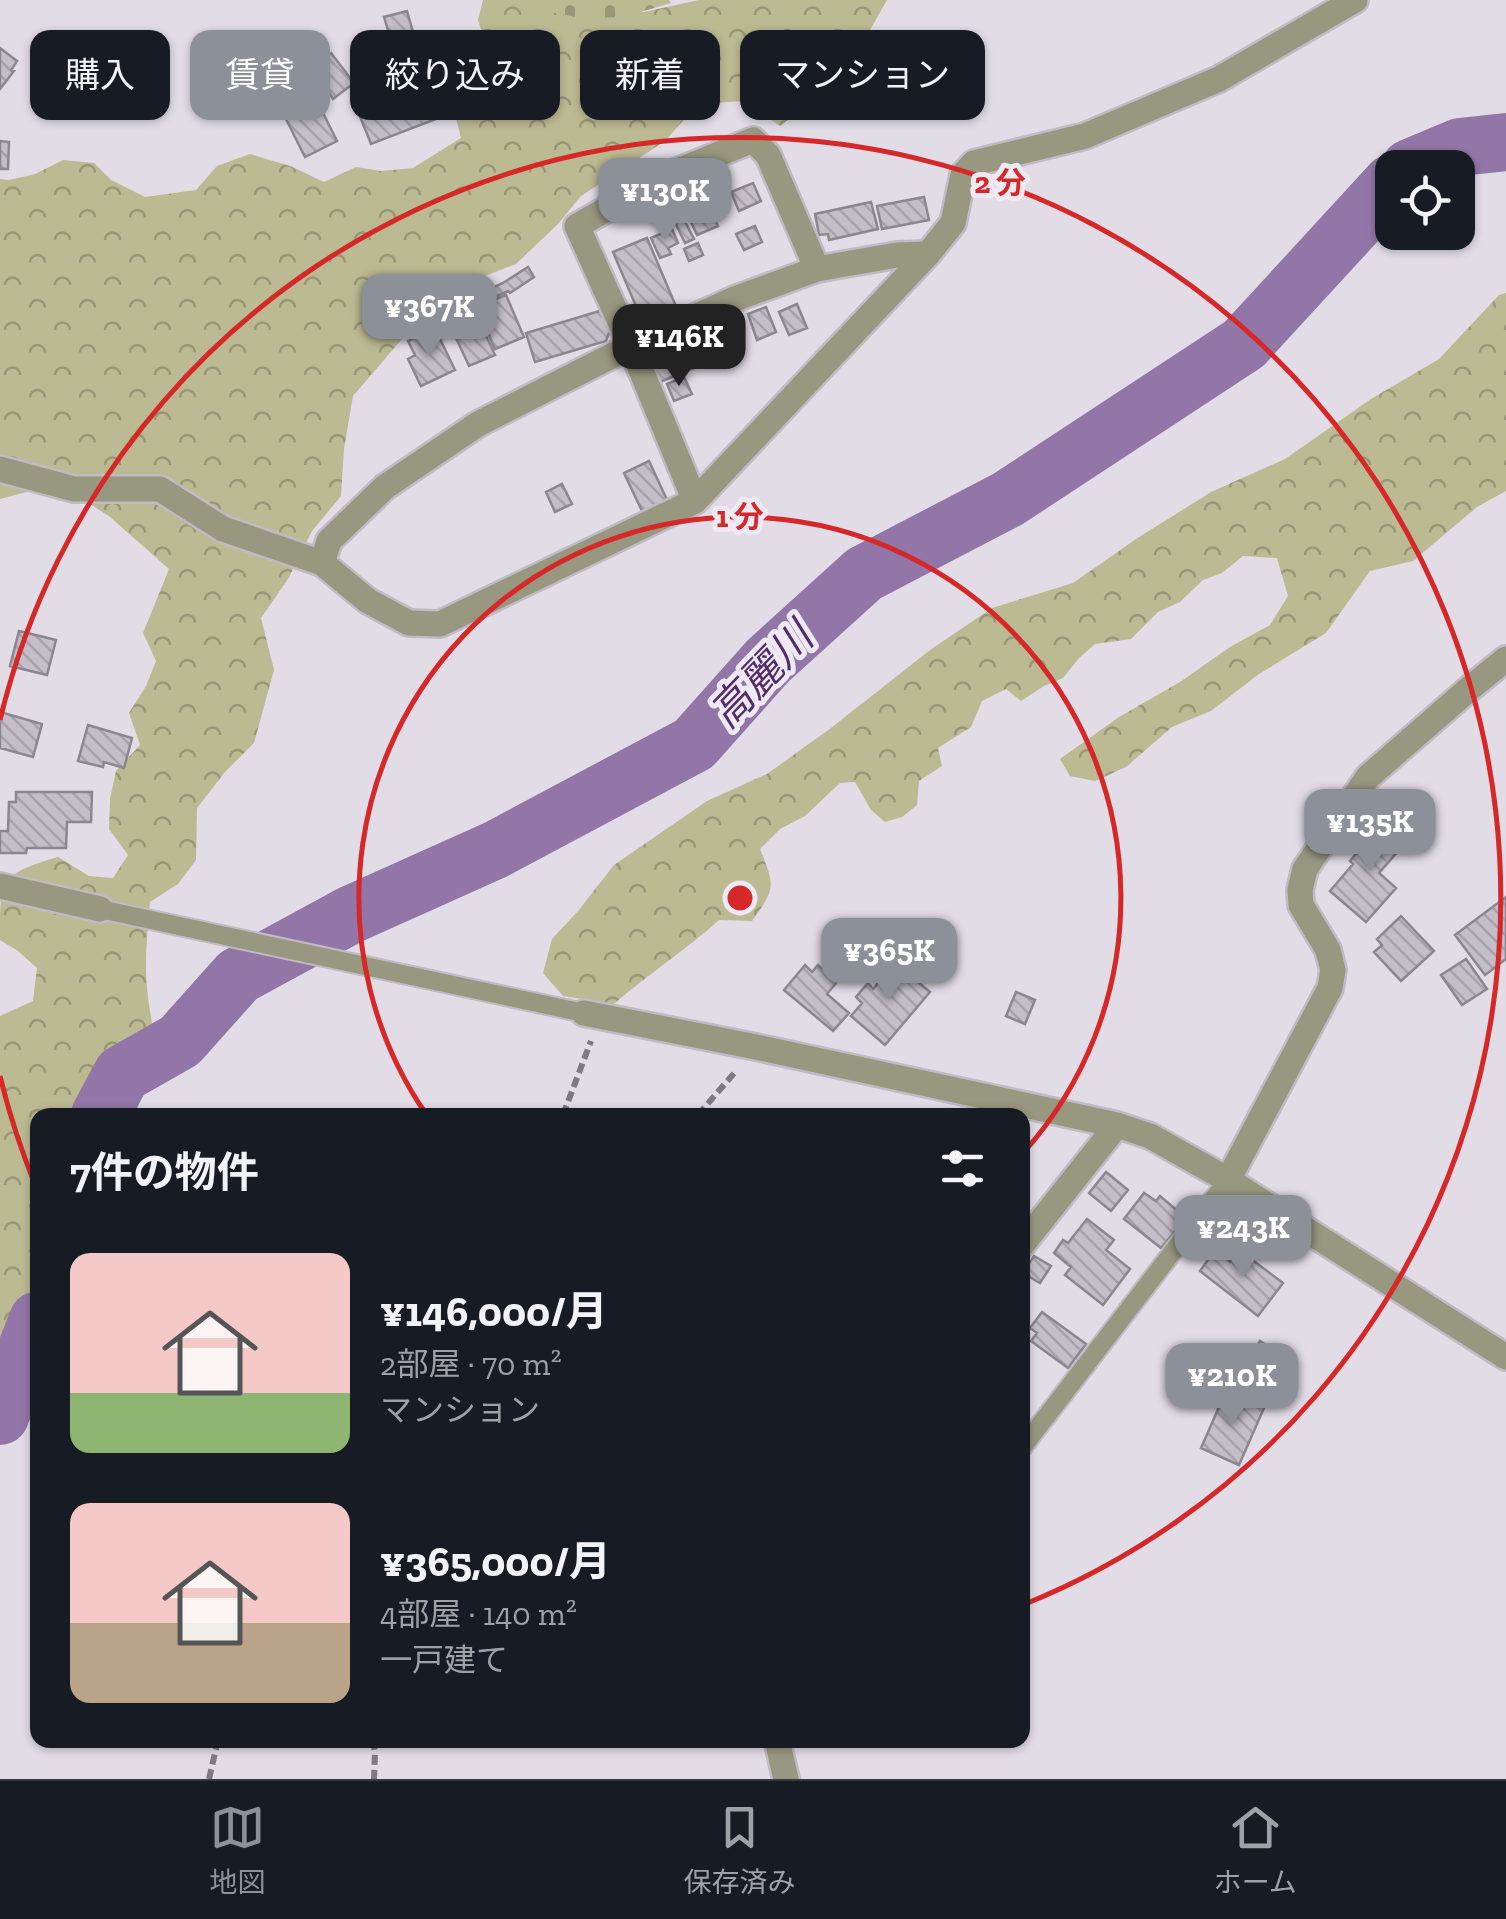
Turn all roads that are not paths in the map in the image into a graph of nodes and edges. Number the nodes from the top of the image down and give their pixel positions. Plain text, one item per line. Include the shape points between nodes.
1 (1355, 0) edge
2 (928, 254) junction
3 (817, 269) junction
4 (632, 346) junction
5 (0, 468) edge
6 (695, 500) junction
7 (322, 563) junction
8 (1506, 659) edge
9 (0, 886) edge
10 (100, 909) joint
11 (592, 1015) joint
12 (1117, 1125) junction
13 (1228, 1180) junction
14 (1030, 1235) edge
15 (1506, 1357) edge
16 (1030, 1438) edge
17 (779, 1748) edge
18 (786, 1779) edge

1 - 2 street via 1218,79 1085,136 974,163 963,175 953,222
2 - 3 street
2 - 6 street
3 - 4 street
3 - 4 street via 768,156 753,140 681,169 577,226
4 - 6 street
4 - 7 street via 478,424 384,487 329,541
5 - 7 street via 74,489 160,489 223,529
6 - 7 street via 440,624 409,623 368,601
8 - 13 street via 1368,777 1305,869 1301,905 1328,950 1330,988
9 - 10 street
10 - 11 lane
11 - 12 street
12 - 13 street
12 - 14 street
13 - 15 street
13 - 16 lane
17 - 18 street

